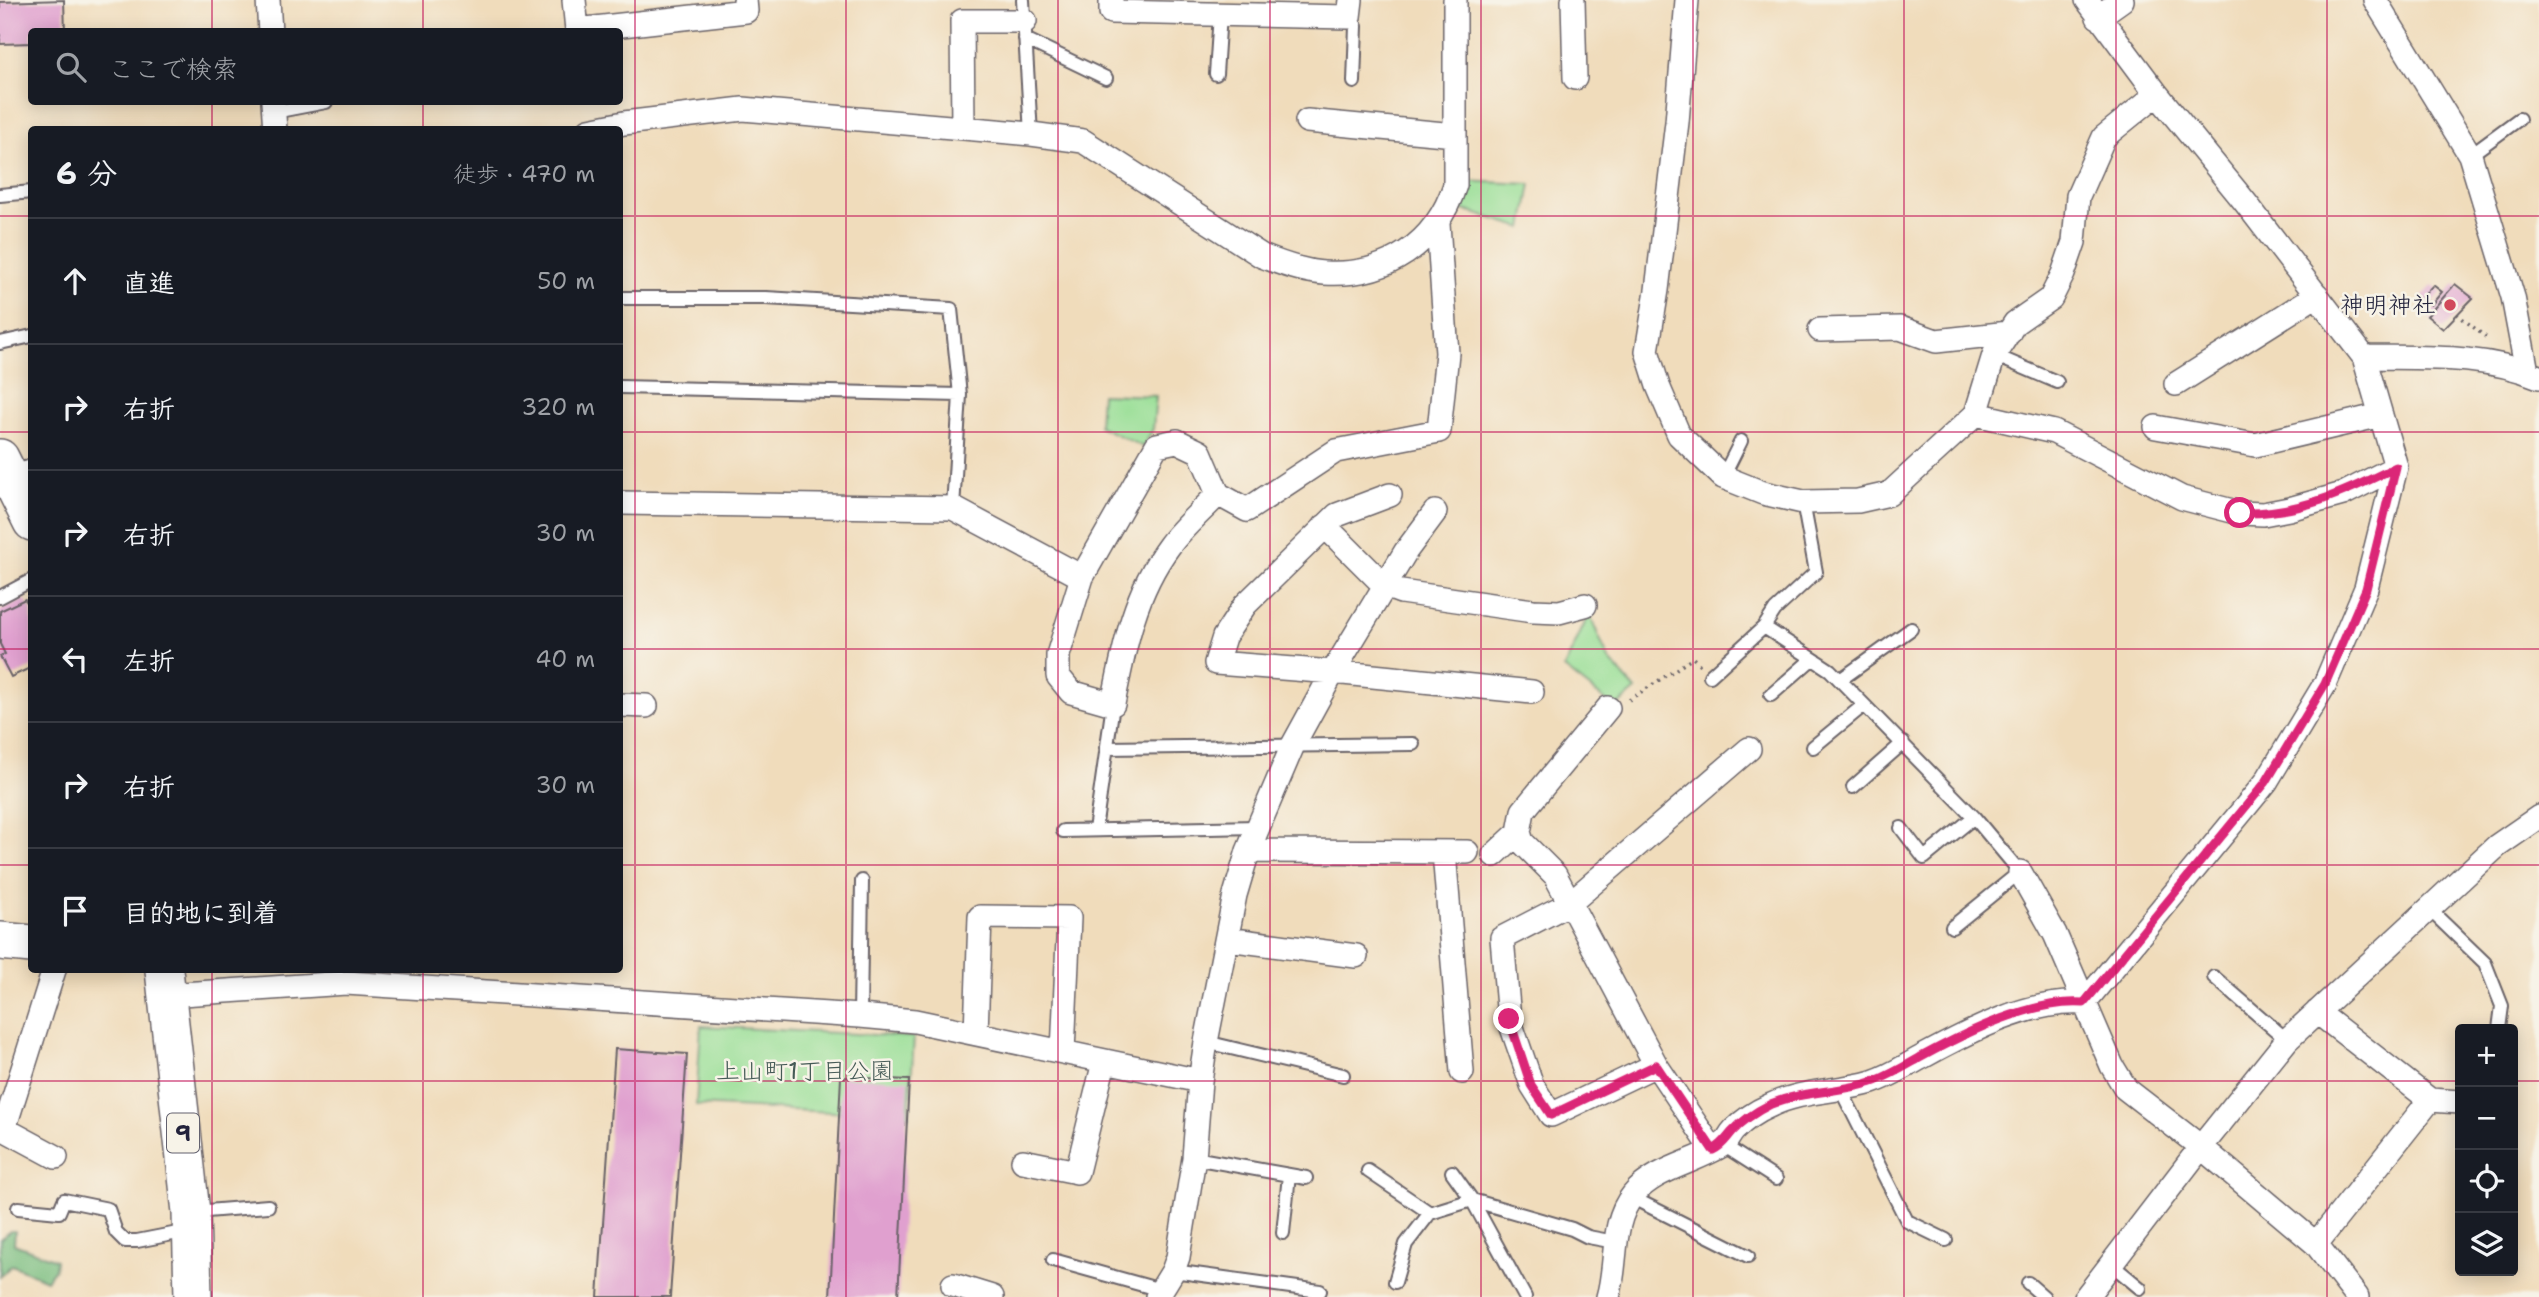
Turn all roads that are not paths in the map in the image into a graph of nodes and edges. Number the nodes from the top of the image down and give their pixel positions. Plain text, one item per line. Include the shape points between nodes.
1 (268, 0) edge
2 (574, 0) edge
3 (745, 0) edge
4 (1111, 0) edge
5 (1455, 0) edge
6 (1573, 0) edge
7 (1688, 0) edge
8 (2122, 0) edge
9 (2375, 0) edge
10 (1350, 8) edge
11 (2093, 8) edge
12 (1232, 9) edge
13 (1025, 20) edge
14 (270, 28) edge
15 (578, 28) edge
16 (596, 28) edge
17 (1216, 74) dead end
18 (1106, 78) dead end
19 (1575, 78) dead end
20 (1354, 82) dead end
21 (2157, 94) junction
22 (313, 105) edge
23 (274, 114) edge
24 (2519, 119) dead end
25 (1307, 121) dead end
26 (610, 126) edge
27 (963, 128) junction
28 (1031, 134) junction
29 (1455, 135) junction
30 (2470, 155) junction
31 (28, 192) edge
32 (0, 195) edge
33 (1438, 224) junction
34 (2317, 295) junction
35 (623, 298) edge
36 (1821, 330) dead end
37 (2009, 333) junction
38 (28, 337) edge
39 (0, 343) edge
40 (1994, 355) junction
41 (2364, 357) junction
42 (2533, 374) edge
43 (2057, 382) dead end
44 (2176, 384) dead end
45 (623, 387) edge
46 (960, 395) junction
47 (1976, 414) junction
48 (2381, 415) junction
49 (2156, 427) dead end
50 (1741, 441) dead end
51 (2396, 467) junction
52 (1723, 477) junction
53 (1218, 494) junction
54 (1390, 495) dead end
55 (1803, 502) junction
56 (623, 503) edge
57 (953, 508) junction
58 (1434, 512) dead end
59 (1325, 526) junction
60 (1082, 577) junction
61 (28, 582) edge
62 (1385, 586) junction
63 (0, 597) edge
64 (1585, 605) dead end
65 (1764, 627) junction
66 (1911, 629) dead end
67 (1812, 659) junction
68 (1333, 672) junction
69 (1710, 676) dead end
70 (1840, 680) junction
71 (1532, 692) dead end
72 (1771, 695) dead end
73 (1113, 704) junction
74 (623, 705) edge
75 (1864, 705) junction
76 (646, 706) dead end
77 (1608, 708) road end
78 (1903, 743) junction
79 (1413, 744) dead end
80 (1293, 745) junction
81 (1813, 747) dead end
82 (1106, 748) junction
83 (1749, 749) dead end
84 (1853, 787) dead end
85 (1974, 817) junction
86 (2539, 817) edge
87 (1257, 827) junction
88 (1901, 828) dead end
89 (1096, 830) junction
90 (1063, 831) dead end
91 (1519, 832) junction
92 (1248, 851) junction
93 (1444, 852) junction
94 (1467, 852) dead end
95 (1494, 855) dead end
96 (2020, 872) junction
97 (862, 881) dead end
98 (1570, 903) junction
99 (2428, 908) junction
100 (1952, 927) dead end
101 (1227, 939) junction
102 (0, 941) edge
103 (28, 944) edge
104 (1356, 956) dead end
105 (53, 973) edge
106 (346, 976) edge
107 (2214, 977) dead end
108 (166, 982) edge
109 (2084, 1003) junction
110 (2317, 1012) junction
111 (860, 1016) junction
112 (2500, 1024) edge
113 (976, 1033) junction
114 (2287, 1040) junction
115 (1206, 1042) junction
116 (1063, 1052) junction
117 (1104, 1062) junction
118 (1656, 1065) junction
119 (1462, 1072) dead end
120 (1343, 1075) dead end
121 (1200, 1081) junction
122 (1841, 1090) junction
123 (2430, 1100) junction
124 (2455, 1102) edge
125 (1718, 1147) junction
126 (2201, 1147) junction
127 (56, 1157) dead end
128 (1194, 1158) junction
129 (1023, 1161) dead end
130 (1368, 1171) dead end
131 (1452, 1172) dead end
132 (1289, 1175) junction
133 (1306, 1178) dead end
134 (1776, 1179) dead end
135 (1631, 1197) junction
136 (1472, 1200) junction
137 (268, 1206) dead end
138 (18, 1208) dead end
139 (1430, 1213) junction
140 (191, 1221) junction
141 (1283, 1233) dead end
142 (1947, 1240) dead end
143 (1615, 1242) junction
144 (2316, 1244) junction
145 (1748, 1256) dead end
146 (1053, 1260) dead end
147 (2111, 1264) junction
148 (1395, 1282) dead end
149 (2028, 1283) dead end
150 (953, 1285) dead end
151 (1164, 1286) edge
152 (2140, 1288) dead end
153 (1320, 1292) dead end
154 (193, 1297) edge
155 (992, 1297) edge
156 (1525, 1297) edge
157 (1608, 1297) edge
158 (2043, 1297) edge
159 (2086, 1297) edge
160 (2357, 1297) edge

1 - 14 street
2 - 15 street
3 - 16 street via 747,11
4 - 12 street via 1111,12
5 - 29 street
6 - 19 street
7 - 52 street via 1647,351 1679,435
8 - 11 street
9 - 30 street
10 - 12 street
10 - 20 lane via 1356,26
11 - 21 street
12 - 17 lane
13 - 18 lane
13 - 27 street via 962,21
13 - 28 lane
21 - 34 street
21 - 37 street via 2105,137 2078,196 2074,242 2063,274 2051,298 2015,323
22 - 23 lane
24 - 30 lane
25 - 29 street
26 - 27 street via 743,109
27 - 28 street
28 - 33 street via 1083,141 1262,256 1324,274 1386,266
29 - 33 street via 1455,185
30 - 42 street
31 - 32 lane
33 - 53 street via 1447,353 1439,430 1336,451 1247,510
34 - 41 street
34 - 44 street
35 - 46 lane via 766,298 951,309
36 - 37 street via 1900,328 1936,341
37 - 40 street
38 - 39 lane
40 - 43 lane
40 - 47 street
41 - 42 street via 2468,359
41 - 48 street
45 - 46 lane
46 - 57 lane
47 - 51 street via 2054,432 2182,498 2240,513 2263,514 2343,494
47 - 55 street via 1889,494 1858,501
48 - 49 street via 2255,445
48 - 51 street
50 - 52 lane
51 - 109 street via 2366,589 2325,684 2266,782
52 - 55 street
53 - 60 street via 1200,452 1177,441 1157,445
53 - 73 street via 1170,545 1143,588 1126,636
54 - 59 street via 1337,514
55 - 65 lane via 1816,572 1775,610
56 - 57 street
57 - 60 street
58 - 62 street
59 - 62 street
59 - 68 street via 1245,604 1224,637 1216,663
60 - 73 street via 1058,655 1058,676 1071,692
61 - 63 lane
62 - 64 street via 1533,611 1559,612
62 - 68 street
65 - 67 lane
65 - 69 lane
66 - 70 lane
67 - 70 lane
67 - 72 lane
68 - 71 street
68 - 80 street
70 - 75 lane
73 - 82 lane
74 - 76 street
75 - 78 lane
75 - 81 lane
77 - 91 street via 1523,811
78 - 84 lane
78 - 85 lane
79 - 80 lane
80 - 82 lane
80 - 87 street
82 - 89 lane
83 - 98 street
85 - 88 lane via 1924,858
85 - 96 lane
86 - 99 street via 2497,846
87 - 89 lane
87 - 92 street
89 - 90 lane
91 - 95 street
91 - 98 street via 1522,842 1555,875
92 - 93 street
92 - 101 street
93 - 94 street
93 - 119 street
96 - 100 lane
96 - 109 street
97 - 111 lane
98 - 118 street
98 - 118 street via 1502,938 1509,1019 1531,1085 1551,1115
99 - 110 street
99 - 112 lane via 2484,963 2502,1006
101 - 104 street
101 - 115 street
102 - 103 main road
105 - 127 street via 5,1129
106 - 108 street
106 - 111 street
107 - 114 lane
108 - 140 main road, 9
109 - 122 street via 2038,1006 1891,1074
109 - 126 street via 2126,1088
110 - 114 street
110 - 123 street
111 - 113 street
113 - 116 street
113 - 116 street via 980,917 1069,918
114 - 126 street
115 - 120 lane
115 - 121 street
116 - 117 street
117 - 121 street
117 - 129 street via 1077,1172
118 - 125 street
121 - 128 street
122 - 125 street via 1794,1096 1769,1105 1748,1117
122 - 142 lane via 1907,1221
123 - 124 street
123 - 144 street
125 - 134 lane
125 - 135 street via 1654,1177
126 - 144 street
126 - 147 street
128 - 132 lane
128 - 151 street
130 - 139 lane
131 - 136 lane
132 - 133 lane
132 - 141 lane
135 - 143 street
135 - 145 lane
136 - 139 lane
136 - 143 lane
136 - 156 lane
137 - 140 lane
138 - 140 lane via 59,1212 64,1200 108,1209 116,1232 125,1241
139 - 148 lane via 1406,1244
140 - 154 main road, 9
143 - 157 street
144 - 160 street
146 - 151 lane
147 - 152 lane
147 - 159 street
149 - 158 lane
150 - 155 street
151 - 153 lane

